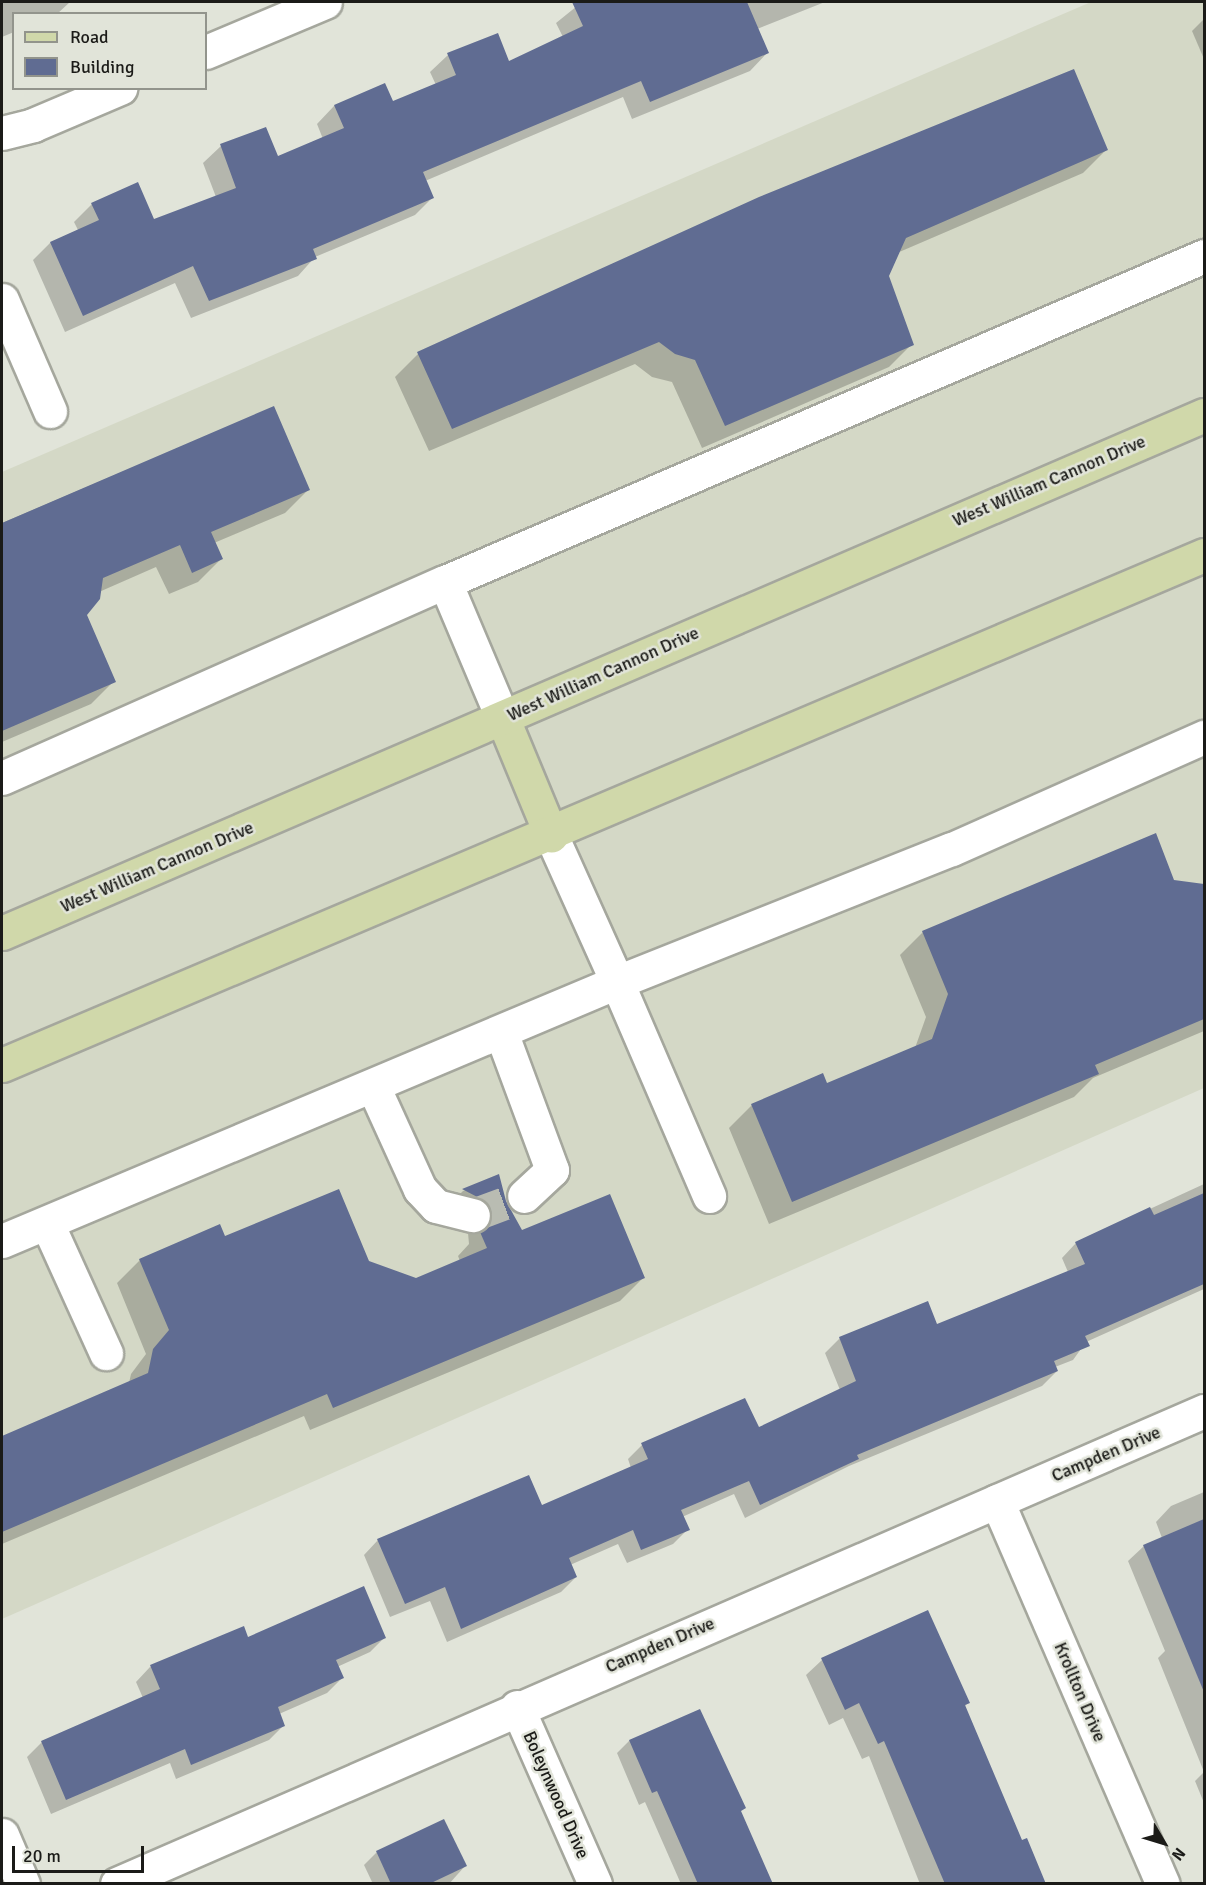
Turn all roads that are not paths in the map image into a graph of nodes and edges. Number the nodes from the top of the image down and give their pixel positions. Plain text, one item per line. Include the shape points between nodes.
1 (325, 2) edge
2 (207, 52) edge
3 (115, 90) edge
4 (2, 133) edge
5 (1204, 256) edge
6 (2, 300) edge
7 (50, 411) dead end
8 (1204, 415) edge
9 (1204, 555) edge
10 (445, 582) junction
11 (503, 719) junction
12 (1204, 737) edge
13 (2, 778) edge
14 (551, 835) junction
15 (2, 933) edge
16 (617, 982) junction
17 (501, 1032) junction
18 (2, 1065) edge
19 (373, 1086) junction
20 (524, 1196) tunnel mouth
21 (709, 1196) dead end
22 (473, 1215) tunnel mouth
23 (47, 1223) junction
24 (2, 1241) edge
25 (106, 1353) dead end
26 (1204, 1411) edge
27 (997, 1501) junction
28 (517, 1707) junction
29 (2, 1835) edge
30 (23, 1884) edge
31 (117, 1884) edge
32 (596, 1884) edge
33 (1163, 1884) edge

1 - 2 street
3 - 4 street via 33,125
5 - 10 street
6 - 7 street
8 - 11 main road, West William Cannon Drive
9 - 14 main road
10 - 11 street
10 - 13 street
11 - 14 main road
11 - 15 main road, West William Cannon Drive
12 - 16 street via 952,849
14 - 16 street
14 - 18 main road
16 - 17 street
16 - 21 street
17 - 19 street
17 - 20 street via 552,1170
19 - 22 street via 420,1189 436,1206
19 - 23 street
23 - 24 street
23 - 25 street
26 - 27 street, Campden Drive
27 - 28 street, Campden Drive
27 - 33 street, Krollton Drive
28 - 31 street, Campden Drive
28 - 32 street, Boleynwood Drive
29 - 30 street

